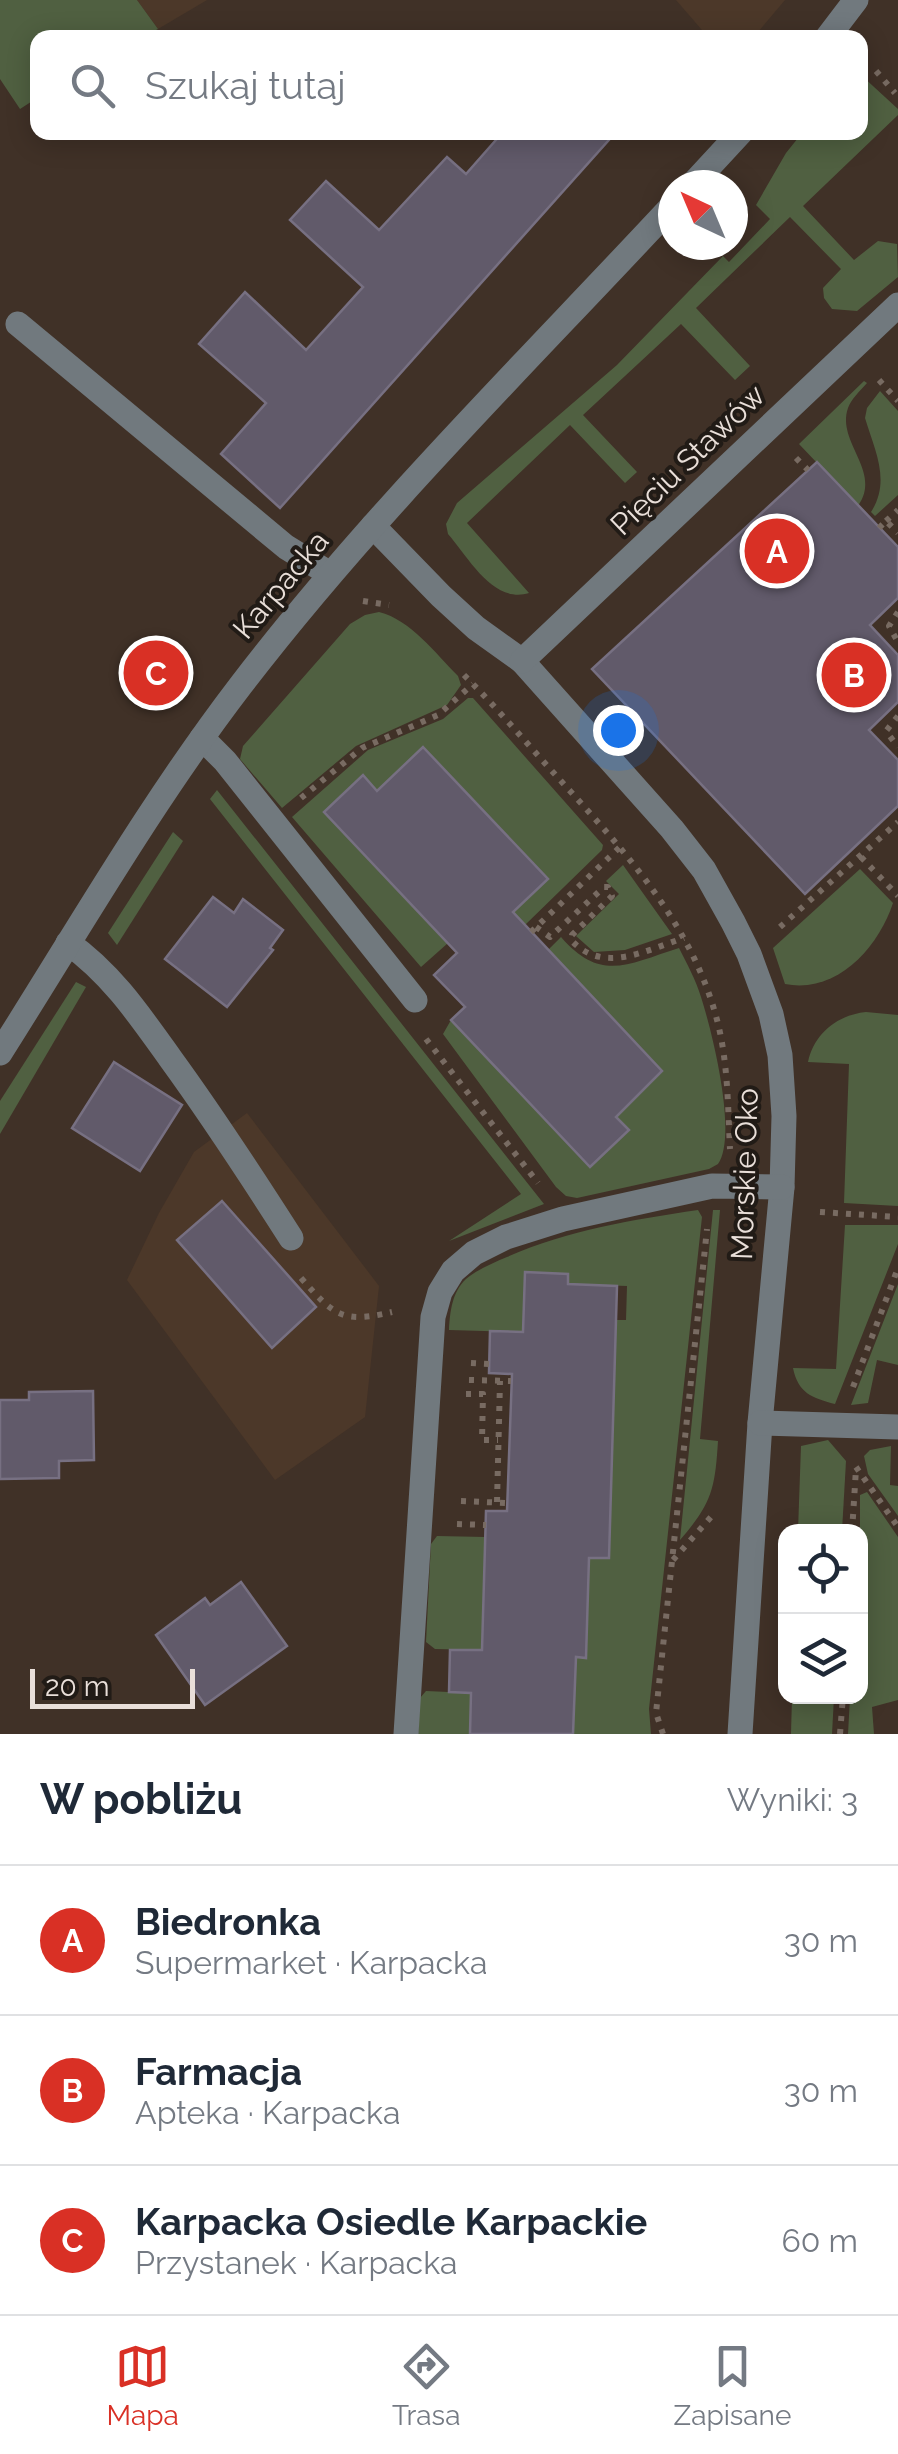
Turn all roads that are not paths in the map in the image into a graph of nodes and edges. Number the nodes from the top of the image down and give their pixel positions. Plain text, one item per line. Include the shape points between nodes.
1 (856, 0) edge
2 (833, 30) edge
3 (734, 140) edge
4 (706, 170) edge
5 (658, 221) edge
6 (898, 305) edge
7 (18, 324) dead end
8 (373, 526) junction
9 (330, 574) junction
10 (522, 661) junction
11 (202, 738) junction
12 (68, 943) junction
13 (415, 1000) road end
14 (0, 1054) edge
15 (780, 1198) junction
16 (290, 1238) road end
17 (760, 1423) junction
18 (898, 1427) edge
19 (406, 1734) edge
20 (740, 1734) edge

1 - 2 street
3 - 4 street
5 - 8 street, Karpacka
6 - 10 street, Pięciu Stawów
7 - 9 street via 286,547
8 - 9 street, Karpacka
8 - 10 street, Morskie Oko via 453,606
9 - 11 street, Karpacka
10 - 15 street, Morskie Oko via 672,828 704,870 749,954 780,1055
11 - 12 street, Karpacka
11 - 13 street
12 - 14 street, Karpacka
12 - 16 street via 139,1014
15 - 17 street, Morskie Oko
15 - 19 street via 712,1186 563,1219 506,1236 453,1271 433,1317
17 - 18 street
17 - 20 street, Morskie Oko

